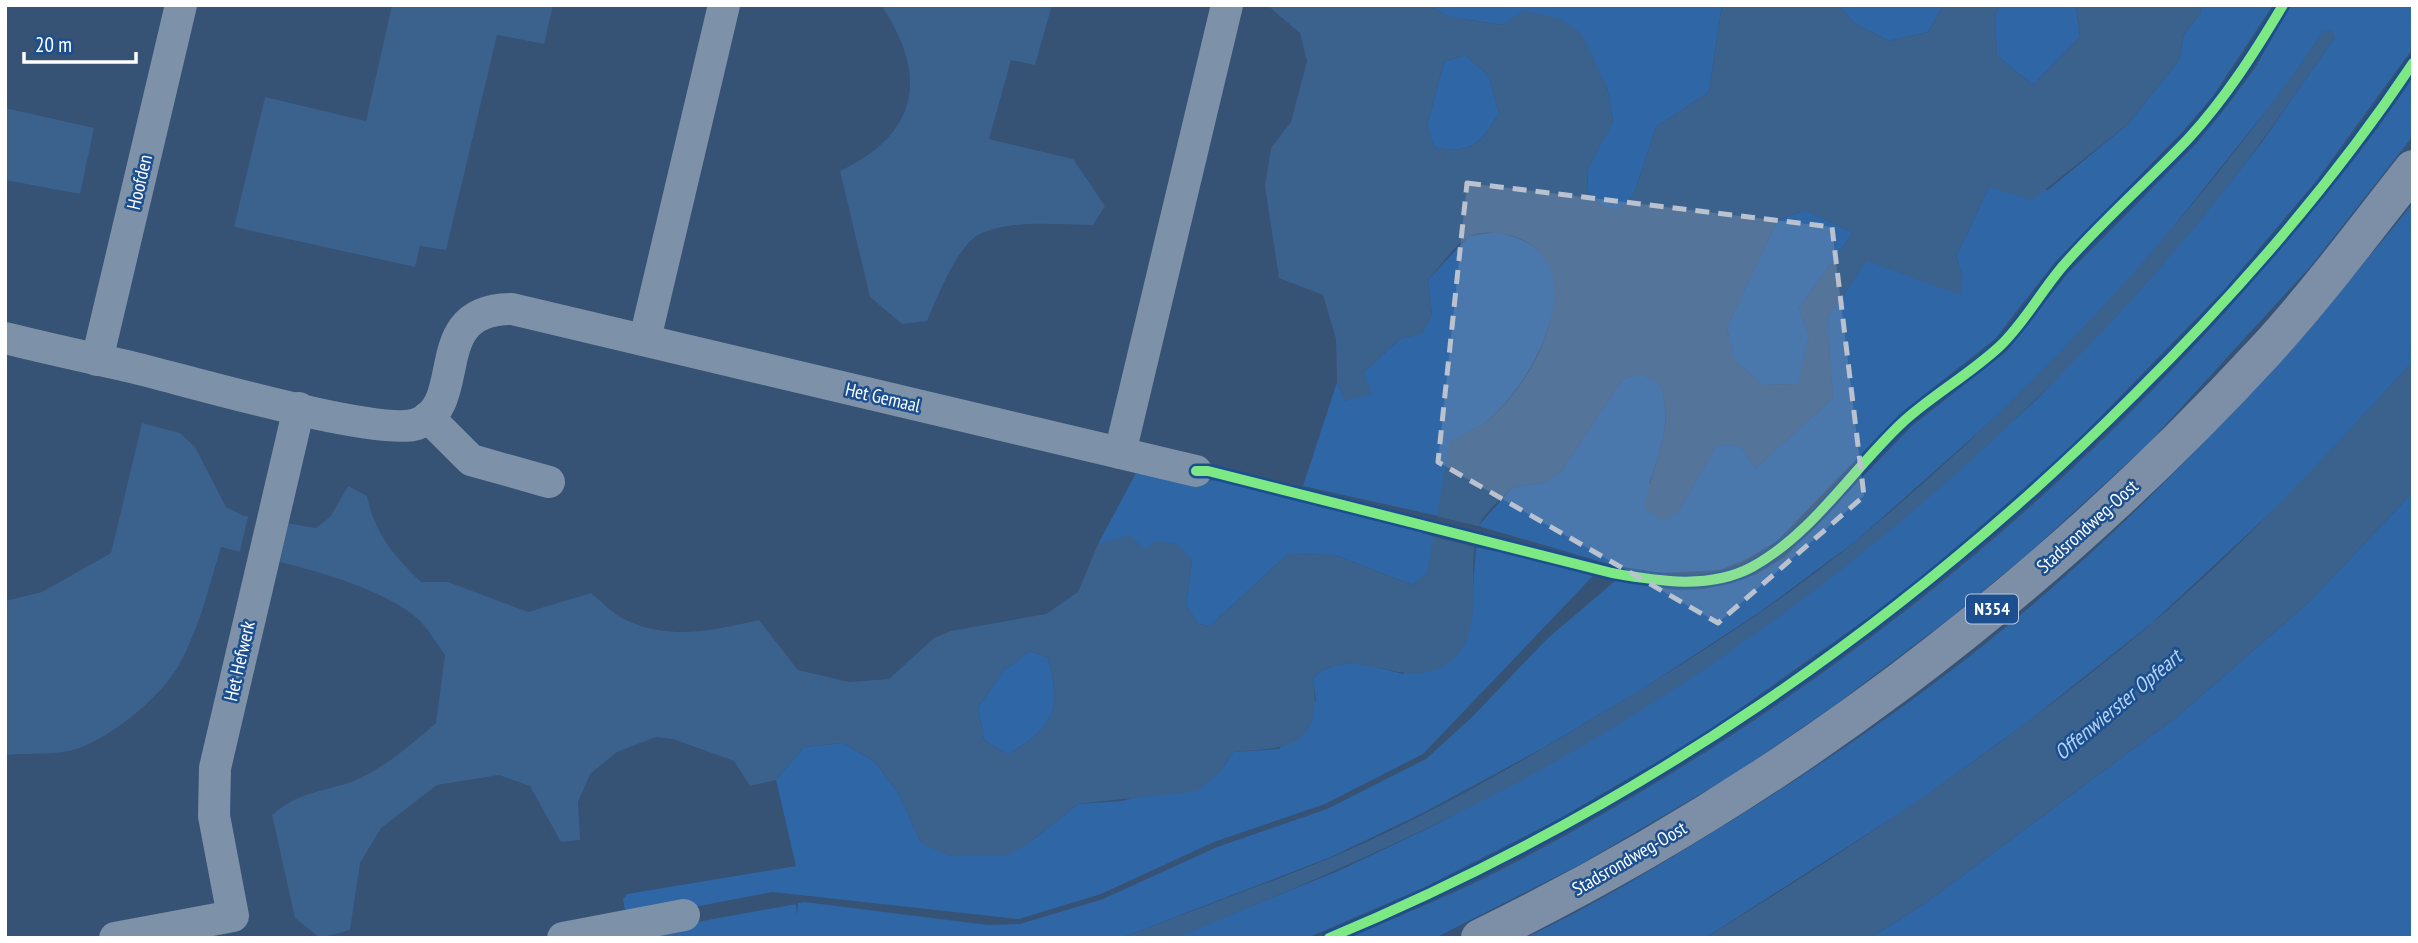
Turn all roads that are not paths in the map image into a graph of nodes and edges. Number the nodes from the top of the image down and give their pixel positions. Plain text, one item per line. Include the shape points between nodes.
1 (181, 5) edge
2 (724, 5) edge
3 (1227, 5) edge
4 (2413, 169) edge
5 (5, 338) edge
6 (645, 339) junction
7 (97, 360) junction
8 (299, 408) junction
9 (428, 417) junction
10 (1120, 453) junction
11 (1196, 471) dead end
12 (549, 482) dead end
13 (684, 915) dead end
14 (235, 927) edge
15 (115, 938) edge
16 (563, 938) edge
17 (1480, 938) edge

1 - 7 street, Hoofden
2 - 6 street
3 - 10 street
4 - 17 main road, Stadsrondweg-Oost / N354 via 2324,283 2213,405 2094,522 1955,640 1813,745 1722,804 1641,854
5 - 7 street
6 - 9 street, Het Gemaal via 512,309 489,312 476,317 457,337 439,405
6 - 10 street, Het Gemaal
7 - 8 street
8 - 9 street via 386,425 404,426
8 - 14 street, Het Hefwerk via 220,742 213,792
9 - 12 street via 471,460
10 - 11 street, Het Gemaal
13 - 16 street
14 - 15 street, Het Hefwerk

